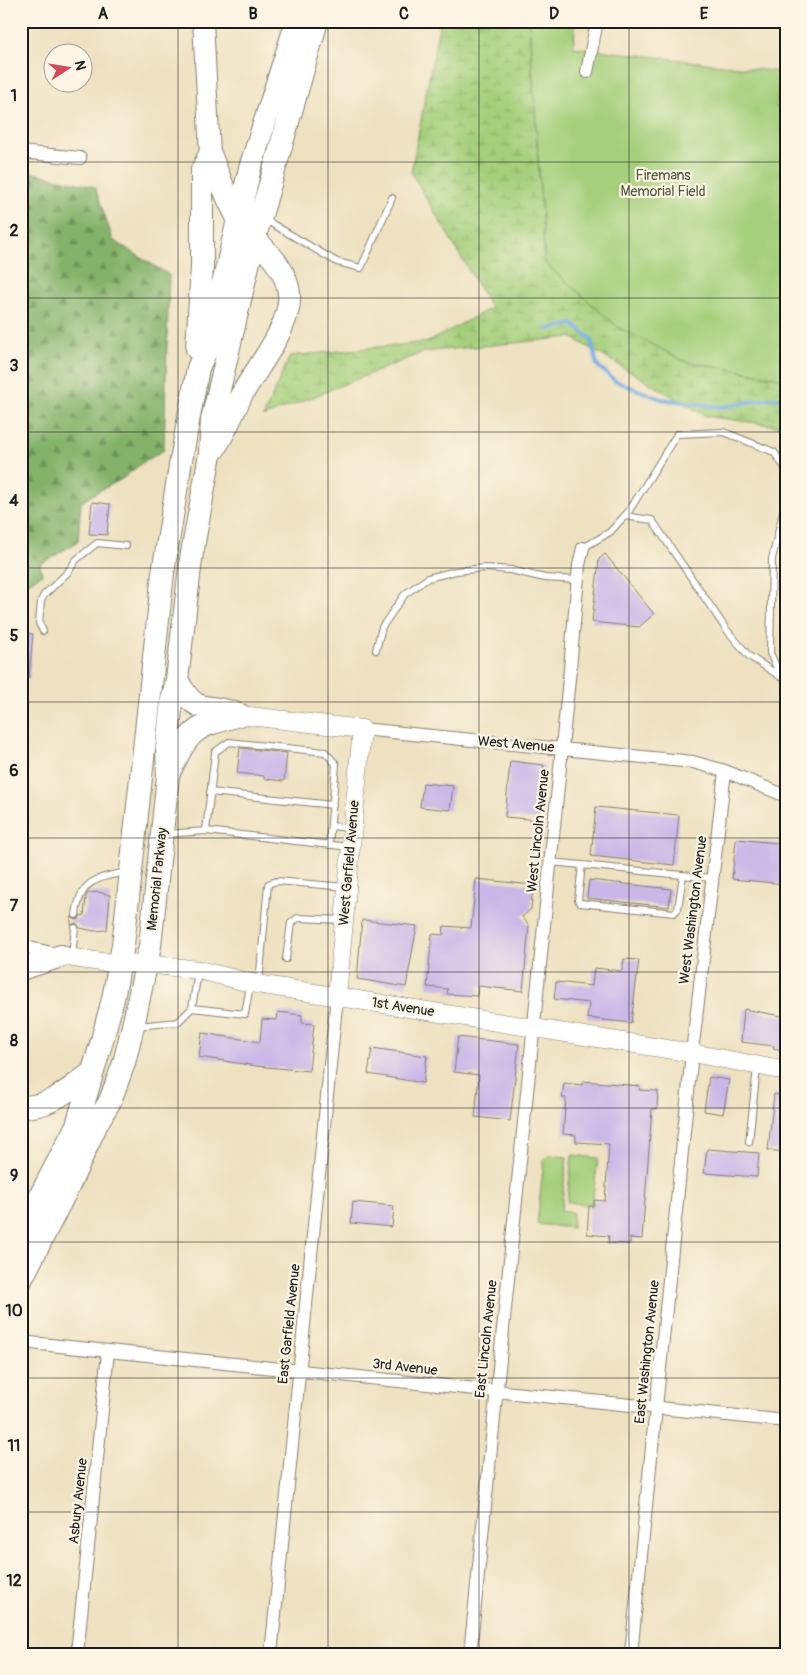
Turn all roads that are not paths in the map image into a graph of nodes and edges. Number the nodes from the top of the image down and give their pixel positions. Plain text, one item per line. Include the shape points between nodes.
1 (203, 21) edge
2 (297, 21) edge
3 (317, 21) edge
4 (597, 21) edge
5 (587, 72) dead end
6 (21, 152) edge
7 (210, 154) junction
8 (80, 158) dead end
9 (392, 198) dead end
10 (250, 218) junction
11 (254, 240) junction
12 (198, 368) junction
13 (210, 454) junction
14 (786, 469) edge
15 (786, 499) edge
16 (624, 516) junction
17 (126, 546) dead end
18 (583, 548) joint
19 (577, 580) junction
20 (43, 631) dead end
21 (376, 650) dead end
22 (783, 678) edge
23 (177, 680) junction
24 (240, 715) junction
25 (362, 729) junction
26 (562, 748) junction
27 (724, 771) junction
28 (168, 776) junction
29 (210, 792) junction
30 (786, 796) edge
31 (333, 805) junction
32 (331, 826) junction
33 (352, 829) junction
34 (206, 832) junction
35 (162, 834) junction
36 (329, 845) junction
37 (351, 847) junction
38 (550, 862) junction
39 (582, 865) junction
40 (130, 872) junction
41 (683, 875) junction
42 (712, 878) junction
43 (347, 888) junction
44 (76, 915) dead end
45 (344, 920) junction
46 (75, 928) dead end
47 (21, 946) edge
48 (66, 956) junction
49 (286, 959) dead end
50 (121, 963) junction
51 (147, 964) junction
52 (21, 968) edge
53 (199, 970) junction
54 (255, 984) junction
55 (337, 996) junction
56 (192, 1008) junction
57 (133, 1026) junction
58 (533, 1028) junction
59 (692, 1053) junction
60 (757, 1066) junction
61 (786, 1071) edge
62 (92, 1072) junction
63 (21, 1107) edge
64 (749, 1142) dead end
65 (21, 1233) edge
66 (21, 1280) edge
67 (21, 1342) edge
68 (108, 1352) junction
69 (299, 1371) junction
70 (496, 1392) junction
71 (656, 1408) junction
72 (786, 1421) edge
73 (78, 1654) edge
74 (271, 1654) edge
75 (470, 1654) edge
76 (632, 1654) edge

1 - 7 main road
2 - 10 highway via 250,168
3 - 10 highway
4 - 5 street
6 - 8 street
7 - 10 highway
7 - 12 highway via 202,170 202,266 196,340
9 - 10 lane via 361,268 336,262
10 - 11 highway, Memorial Parkway
10 - 12 highway via 209,344
11 - 13 highway, Memorial Parkway via 212,420
11 - 13 highway via 282,272 288,285 289,300 282,328
12 - 40 highway, Memorial Parkway via 163,572
13 - 23 highway, Memorial Parkway via 191,560
14 - 16 lane via 774,452 724,432 677,434
15 - 22 lane via 772,559 770,653
16 - 18 lane via 610,532
16 - 22 lane via 652,520 726,630 749,656
17 - 20 lane via 97,543 76,560 44,594 39,623
18 - 19 street, West Lincoln Avenue
19 - 21 lane via 485,568 428,578 405,594 382,627
19 - 26 street, West Lincoln Avenue
23 - 24 highway via 196,705
23 - 28 highway, Memorial Parkway via 167,748
24 - 25 street, West Avenue
24 - 28 highway via 208,724 191,734
25 - 26 street, West Avenue
25 - 33 street, West Garfield Avenue
26 - 27 street, West Avenue via 693,762
26 - 38 street, West Lincoln Avenue
27 - 30 street, West Avenue
27 - 42 street, West Washington Avenue
28 - 35 highway, Memorial Parkway
29 - 31 lane
29 - 31 lane via 215,752 229,742 325,752 336,764
29 - 34 lane
31 - 32 lane
32 - 33 lane
32 - 36 lane
33 - 37 street, West Garfield Avenue
34 - 35 lane
34 - 36 lane
35 - 51 highway, Memorial Parkway
36 - 37 lane
37 - 43 street, West Garfield Avenue
38 - 39 lane
38 - 58 street, West Lincoln Avenue
39 - 41 lane
39 - 41 lane via 580,903 669,913 678,909
40 - 44 lane via 99,878 86,886
40 - 50 highway, Memorial Parkway
41 - 42 lane
42 - 59 street, West Washington Avenue
43 - 45 street, West Garfield Avenue
43 - 54 lane via 277,881 268,884
45 - 49 lane via 294,920
45 - 55 street, West Garfield Avenue
46 - 48 lane
47 - 48 street, 1st Avenue
48 - 50 street, 1st Avenue
48 - 52 highway
50 - 51 street, 1st Avenue
50 - 62 highway, Memorial Parkway
51 - 53 street, 1st Avenue
51 - 57 highway, Memorial Parkway
53 - 54 street, 1st Avenue
53 - 56 lane
54 - 55 street, 1st Avenue
54 - 56 lane via 244,1014
55 - 58 street, 1st Avenue
55 - 69 street, East Garfield Avenue
56 - 57 lane via 178,1022
57 - 66 highway, Memorial Parkway via 110,1101
58 - 59 street, 1st Avenue
58 - 70 street, East Lincoln Avenue
59 - 60 street, 1st Avenue
59 - 71 street, East Washington Avenue
60 - 61 street, 1st Avenue
60 - 64 lane
62 - 63 highway via 52,1102
62 - 65 highway, Memorial Parkway via 77,1124
67 - 68 street, 3rd Avenue
68 - 69 street, 3rd Avenue
68 - 73 street, Asbury Avenue
69 - 70 street, 3rd Avenue
69 - 74 street, East Garfield Avenue
70 - 71 street, 3rd Avenue
70 - 75 street, East Lincoln Avenue
71 - 72 street, 3rd Avenue
71 - 76 street, East Washington Avenue

